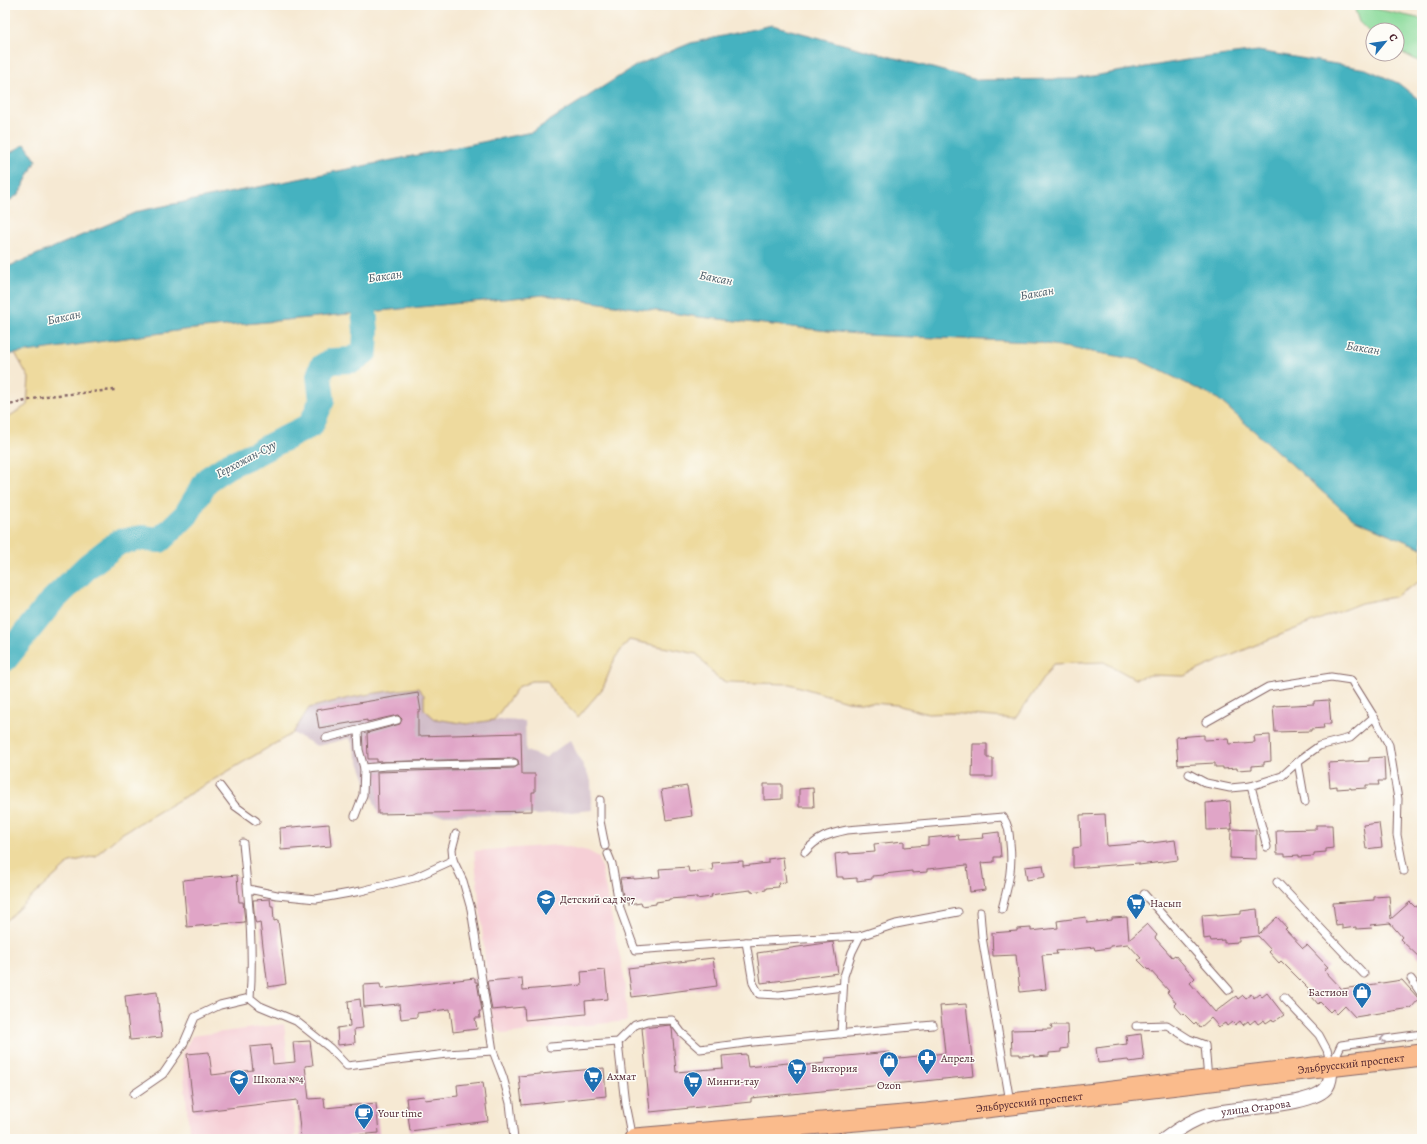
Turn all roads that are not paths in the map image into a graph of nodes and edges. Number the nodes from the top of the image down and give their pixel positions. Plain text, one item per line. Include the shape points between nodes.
1 (1374, 717) junction
2 (397, 720) dead end
3 (1206, 722) dead end
4 (358, 730) junction
5 (326, 738) dead end
6 (1298, 762) junction
7 (514, 763) dead end
8 (364, 768) junction
9 (1189, 774) dead end
10 (220, 786) dead end
11 (1251, 786) junction
12 (600, 800) dead end
13 (1305, 802) dead end
14 (355, 816) dead end
15 (256, 821) dead end
16 (456, 834) dead end
17 (243, 844) dead end
18 (605, 846) dead end
19 (1267, 847) dead end
20 (805, 852) dead end
21 (608, 854) dead end
22 (453, 860) junction
23 (1404, 871) dead end
24 (1278, 882) dead end
25 (248, 890) junction
26 (1144, 894) dead end
27 (1002, 909) dead end
28 (958, 912) dead end
29 (980, 912) dead end
30 (860, 936) junction
31 (746, 942) junction
32 (1364, 974) dead end
33 (1411, 979) dead end
34 (843, 987) junction
35 (1229, 990) dead end
36 (1422, 995) edge
37 (250, 998) junction
38 (1284, 998) dead end
39 (933, 1025) dead end
40 (1136, 1026) dead end
41 (841, 1034) junction
42 (1422, 1034) edge
43 (618, 1042) junction
44 (550, 1047) dead end
45 (493, 1051) junction
46 (1416, 1057) edge
47 (1331, 1066) junction
48 (1208, 1080) junction
49 (134, 1094) dead end
50 (1010, 1104) junction
51 (514, 1139) edge
52 (632, 1139) edge
53 (635, 1139) edge
54 (1165, 1139) edge

1 - 3 lane via 1351,680 1331,677 1268,687
1 - 6 lane via 1350,738 1319,746
1 - 23 lane via 1389,744 1398,799 1397,836
2 - 4 lane
4 - 5 lane
4 - 8 lane via 359,750
6 - 11 lane via 1282,776
6 - 13 lane
7 - 8 lane
8 - 14 lane via 363,795
9 - 11 lane via 1206,784 1230,788
10 - 15 lane via 235,806
11 - 19 lane
12 - 18 lane via 600,821
16 - 22 lane via 452,849
17 - 25 lane
20 - 27 lane via 813,842 828,834 847,830 1002,817 1008,825 1012,860
21 - 31 lane via 620,909 635,950
22 - 25 lane via 414,878 316,899
22 - 45 lane via 463,881 471,909
24 - 32 lane
25 - 37 lane
26 - 35 lane
28 - 30 lane via 896,924
29 - 50 lane
30 - 31 lane
30 - 34 lane via 844,976
31 - 34 lane via 753,984 759,994 779,995
33 - 36 lane
34 - 41 lane
37 - 45 lane via 260,1006 296,1020 348,1066
37 - 49 lane via 220,1006 195,1018 183,1045 163,1074
38 - 47 lane via 1319,1035 1327,1050
39 - 41 lane
40 - 48 lane via 1167,1025 1190,1039 1205,1044
41 - 43 lane via 700,1049 672,1020 666,1020 635,1025
42 -> 47 lane via 1341,1045
43 - 44 lane
43 - 52 lane
45 - 51 lane via 510,1103
46 - 47 main road, Эльбрусский проспект
47 - 48 main road, Эльбрусский проспект
47 - 54 street, улица Отарова via 1327,1087 1320,1094 1280,1105 1210,1114
48 - 50 main road, Эльбрусский проспект
50 - 53 main road, Эльбрусский проспект via 927,1114

